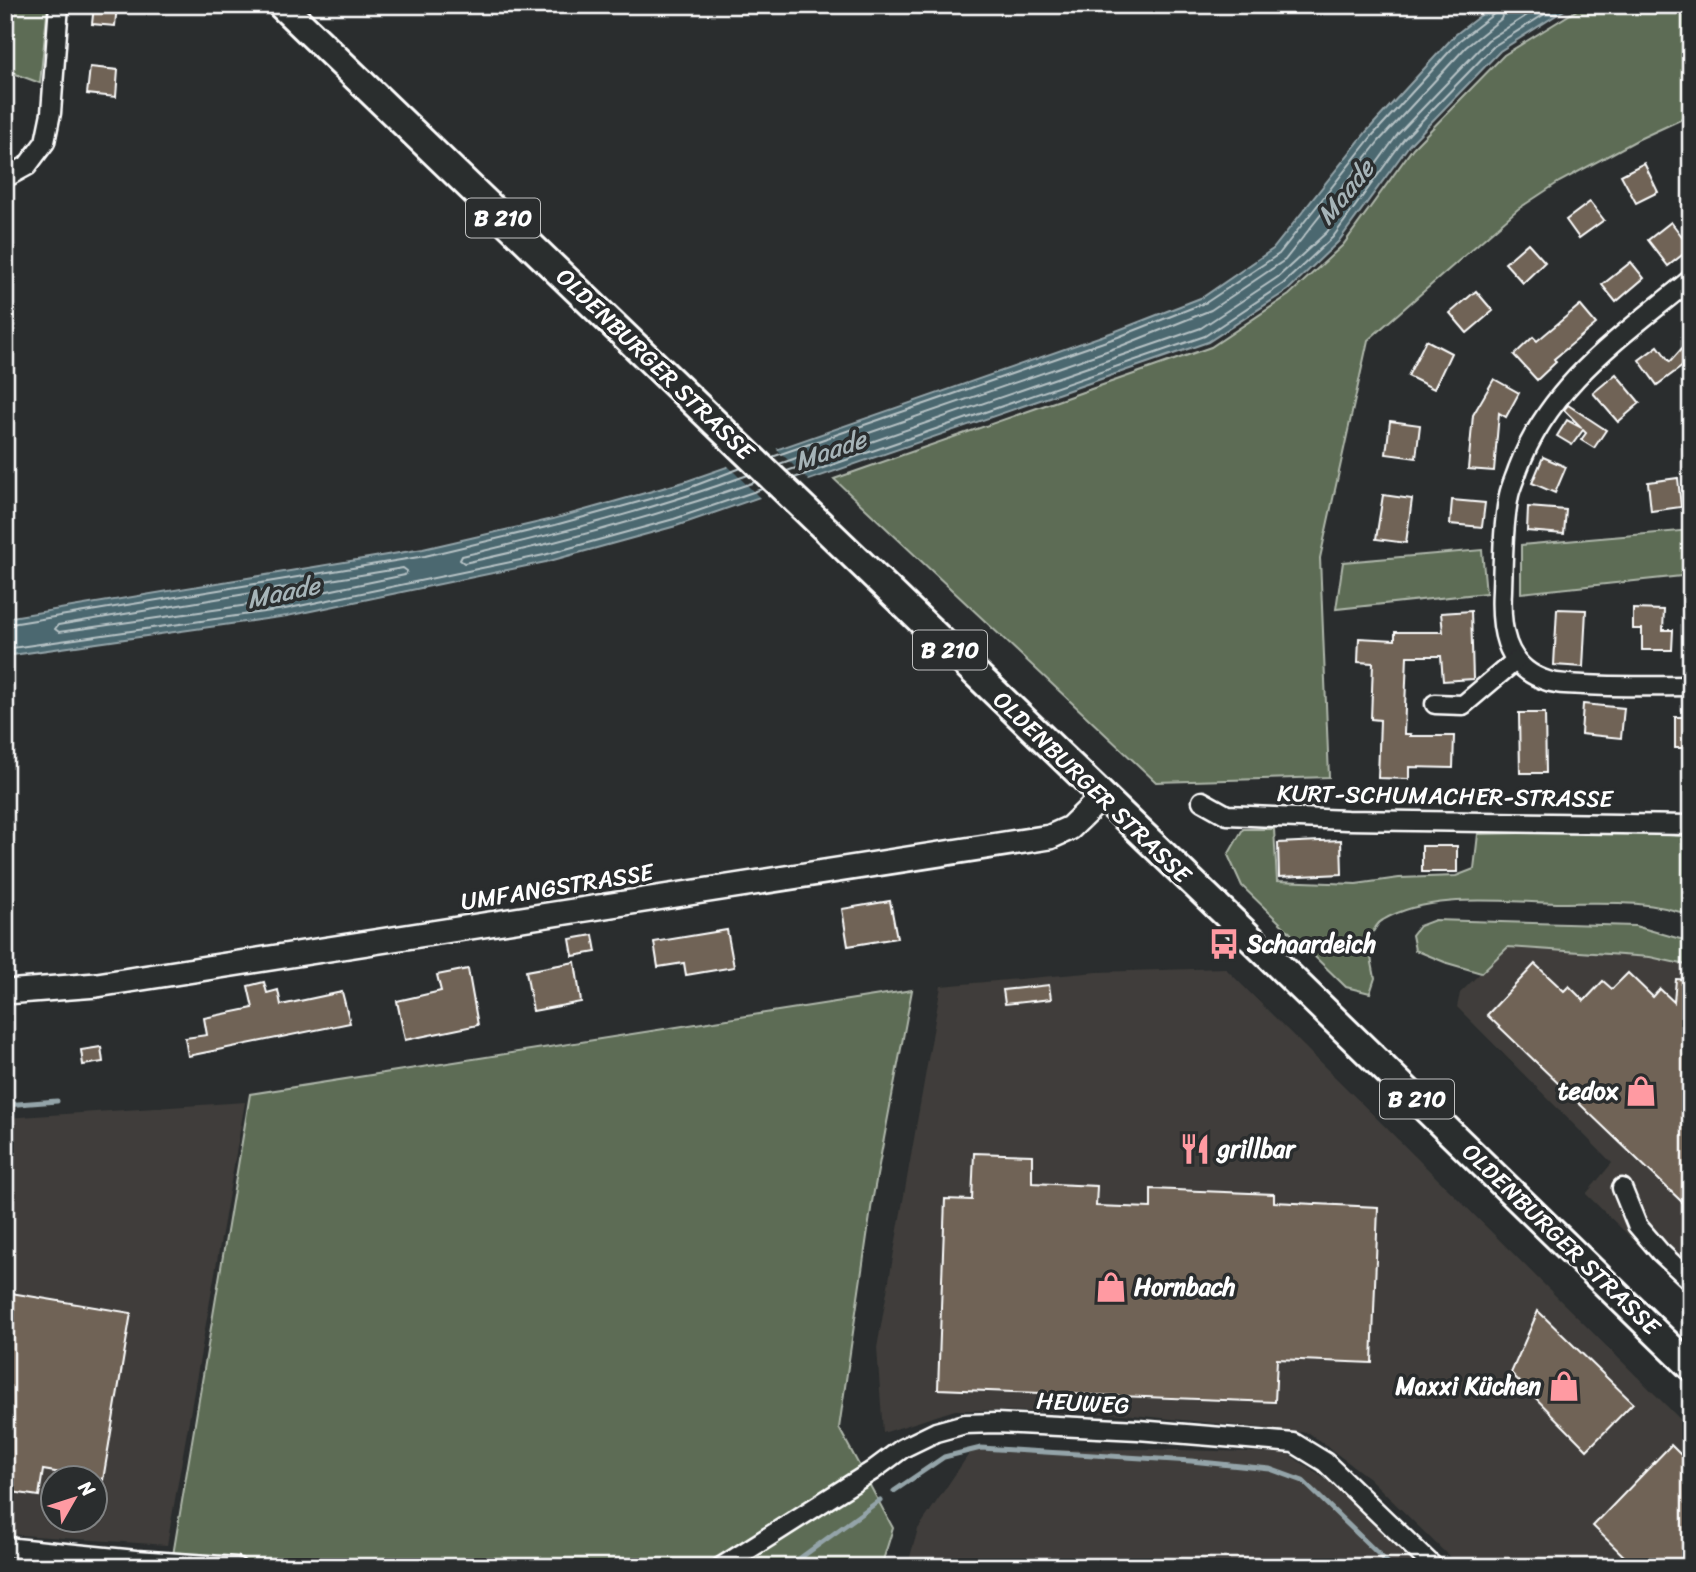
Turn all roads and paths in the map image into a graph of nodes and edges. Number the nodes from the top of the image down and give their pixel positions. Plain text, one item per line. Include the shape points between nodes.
1 (59, 5) edge
2 (281, 5) edge
3 (5, 178) edge
4 (1691, 279) edge
5 (1515, 662) junction
6 (1691, 687) edge
7 (1435, 704) dead end
8 (1102, 797) junction
9 (1202, 801) dead end
10 (1691, 825) edge
11 (5, 992) edge
12 (1622, 1188) dead end
13 (1691, 1281) edge
14 (1691, 1367) edge
15 (5, 1547) edge
16 (236, 1567) edge
17 (721, 1567) edge
18 (1434, 1567) edge

1 - 3 street via 45,142 27,166
2 - 8 main road, OLDENBURGER STRASSE / B 210
4 - 5 street via 1567,386 1528,443 1509,493 1503,557 1504,636
5 - 6 street via 1543,680 1561,684
5 - 7 street via 1463,705
8 - 11 street, UMFANGSTRASSE via 1070,828 1050,837 97,985
8 - 14 main road, OLDENBURGER STRASSE / B 210
9 - 10 street, KURT-SCHUMACHER-STRASSE via 1227,815
12 - 13 street via 1637,1225
15 - 16 street
17 - 18 street, HEUWEG via 903,1448 965,1424 996,1423 1294,1443 1325,1462

